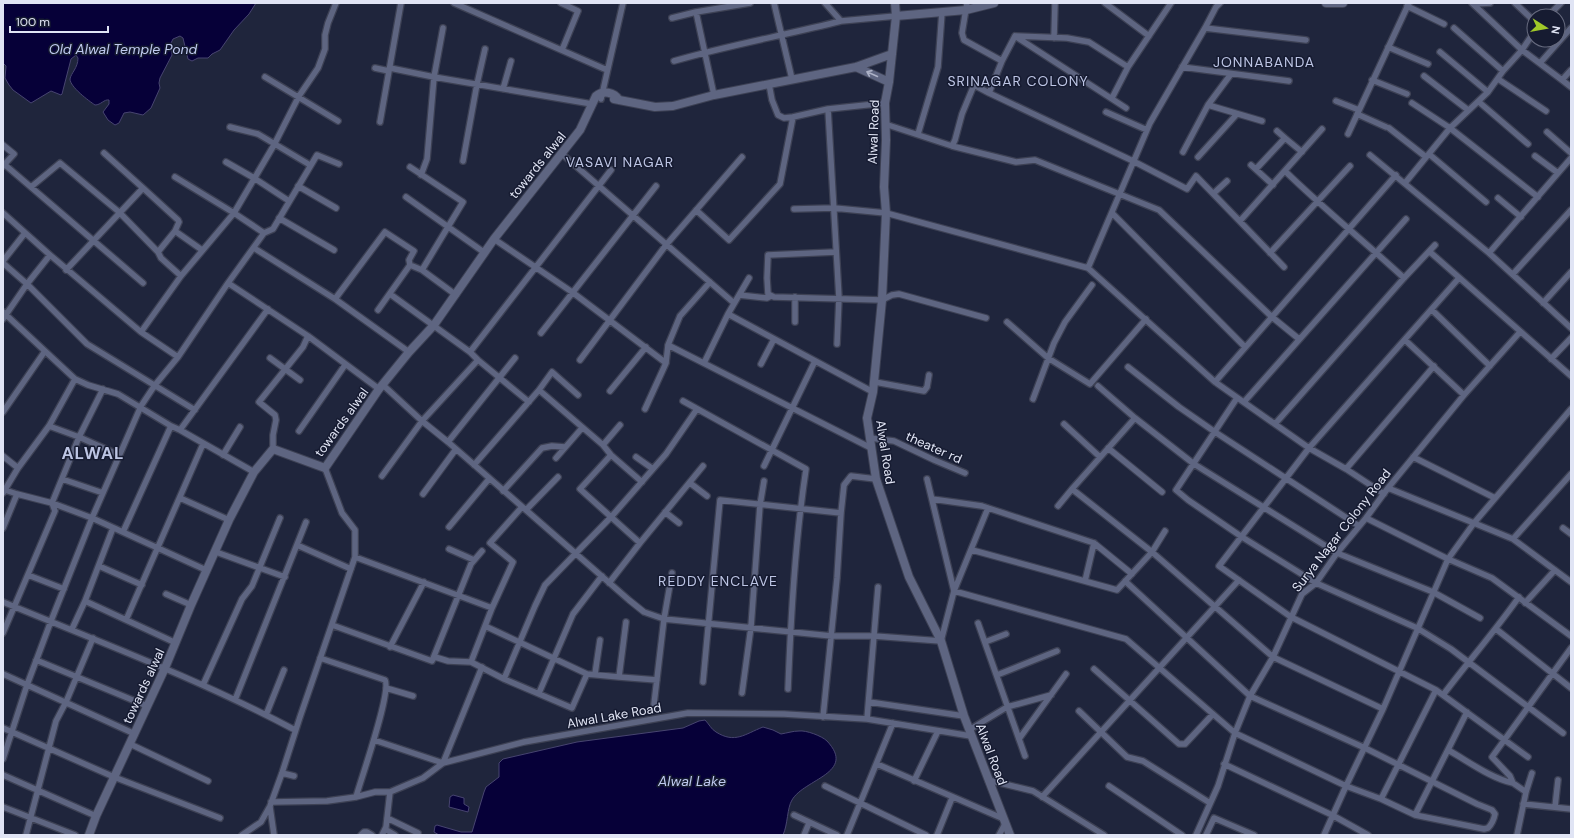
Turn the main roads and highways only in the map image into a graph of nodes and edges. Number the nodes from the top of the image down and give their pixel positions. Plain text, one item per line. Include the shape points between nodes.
1 (895, 3) edge
2 (994, 3) edge
3 (1331, 3) edge
4 (1344, 3) edge
5 (967, 6) edge
6 (896, 16) junction
7 (892, 54) junction
8 (856, 67) junction
9 (889, 82) junction
10 (90, 835) edge
11 (1010, 835) edge

1 - 6 main road, Alwal Road
2 - 5 main road
3 - 4 main road
5 - 6 main road via 942,12
6 - 7 main road, Alwal Road
7 - 8 main road
7 - 9 main road, Alwal Road
9 -> 8 main road
8 - 10 main road, towards alwal via 714,95 673,106 639,105 607,97 597,99 580,130 494,239 434,325 381,387 325,468 274,449 254,472 206,570 165,668 96,816
9 - 11 main road, Alwal Road via 885,103 886,213 882,300 874,392 867,418 871,448 876,479 909,577 941,641 970,733

